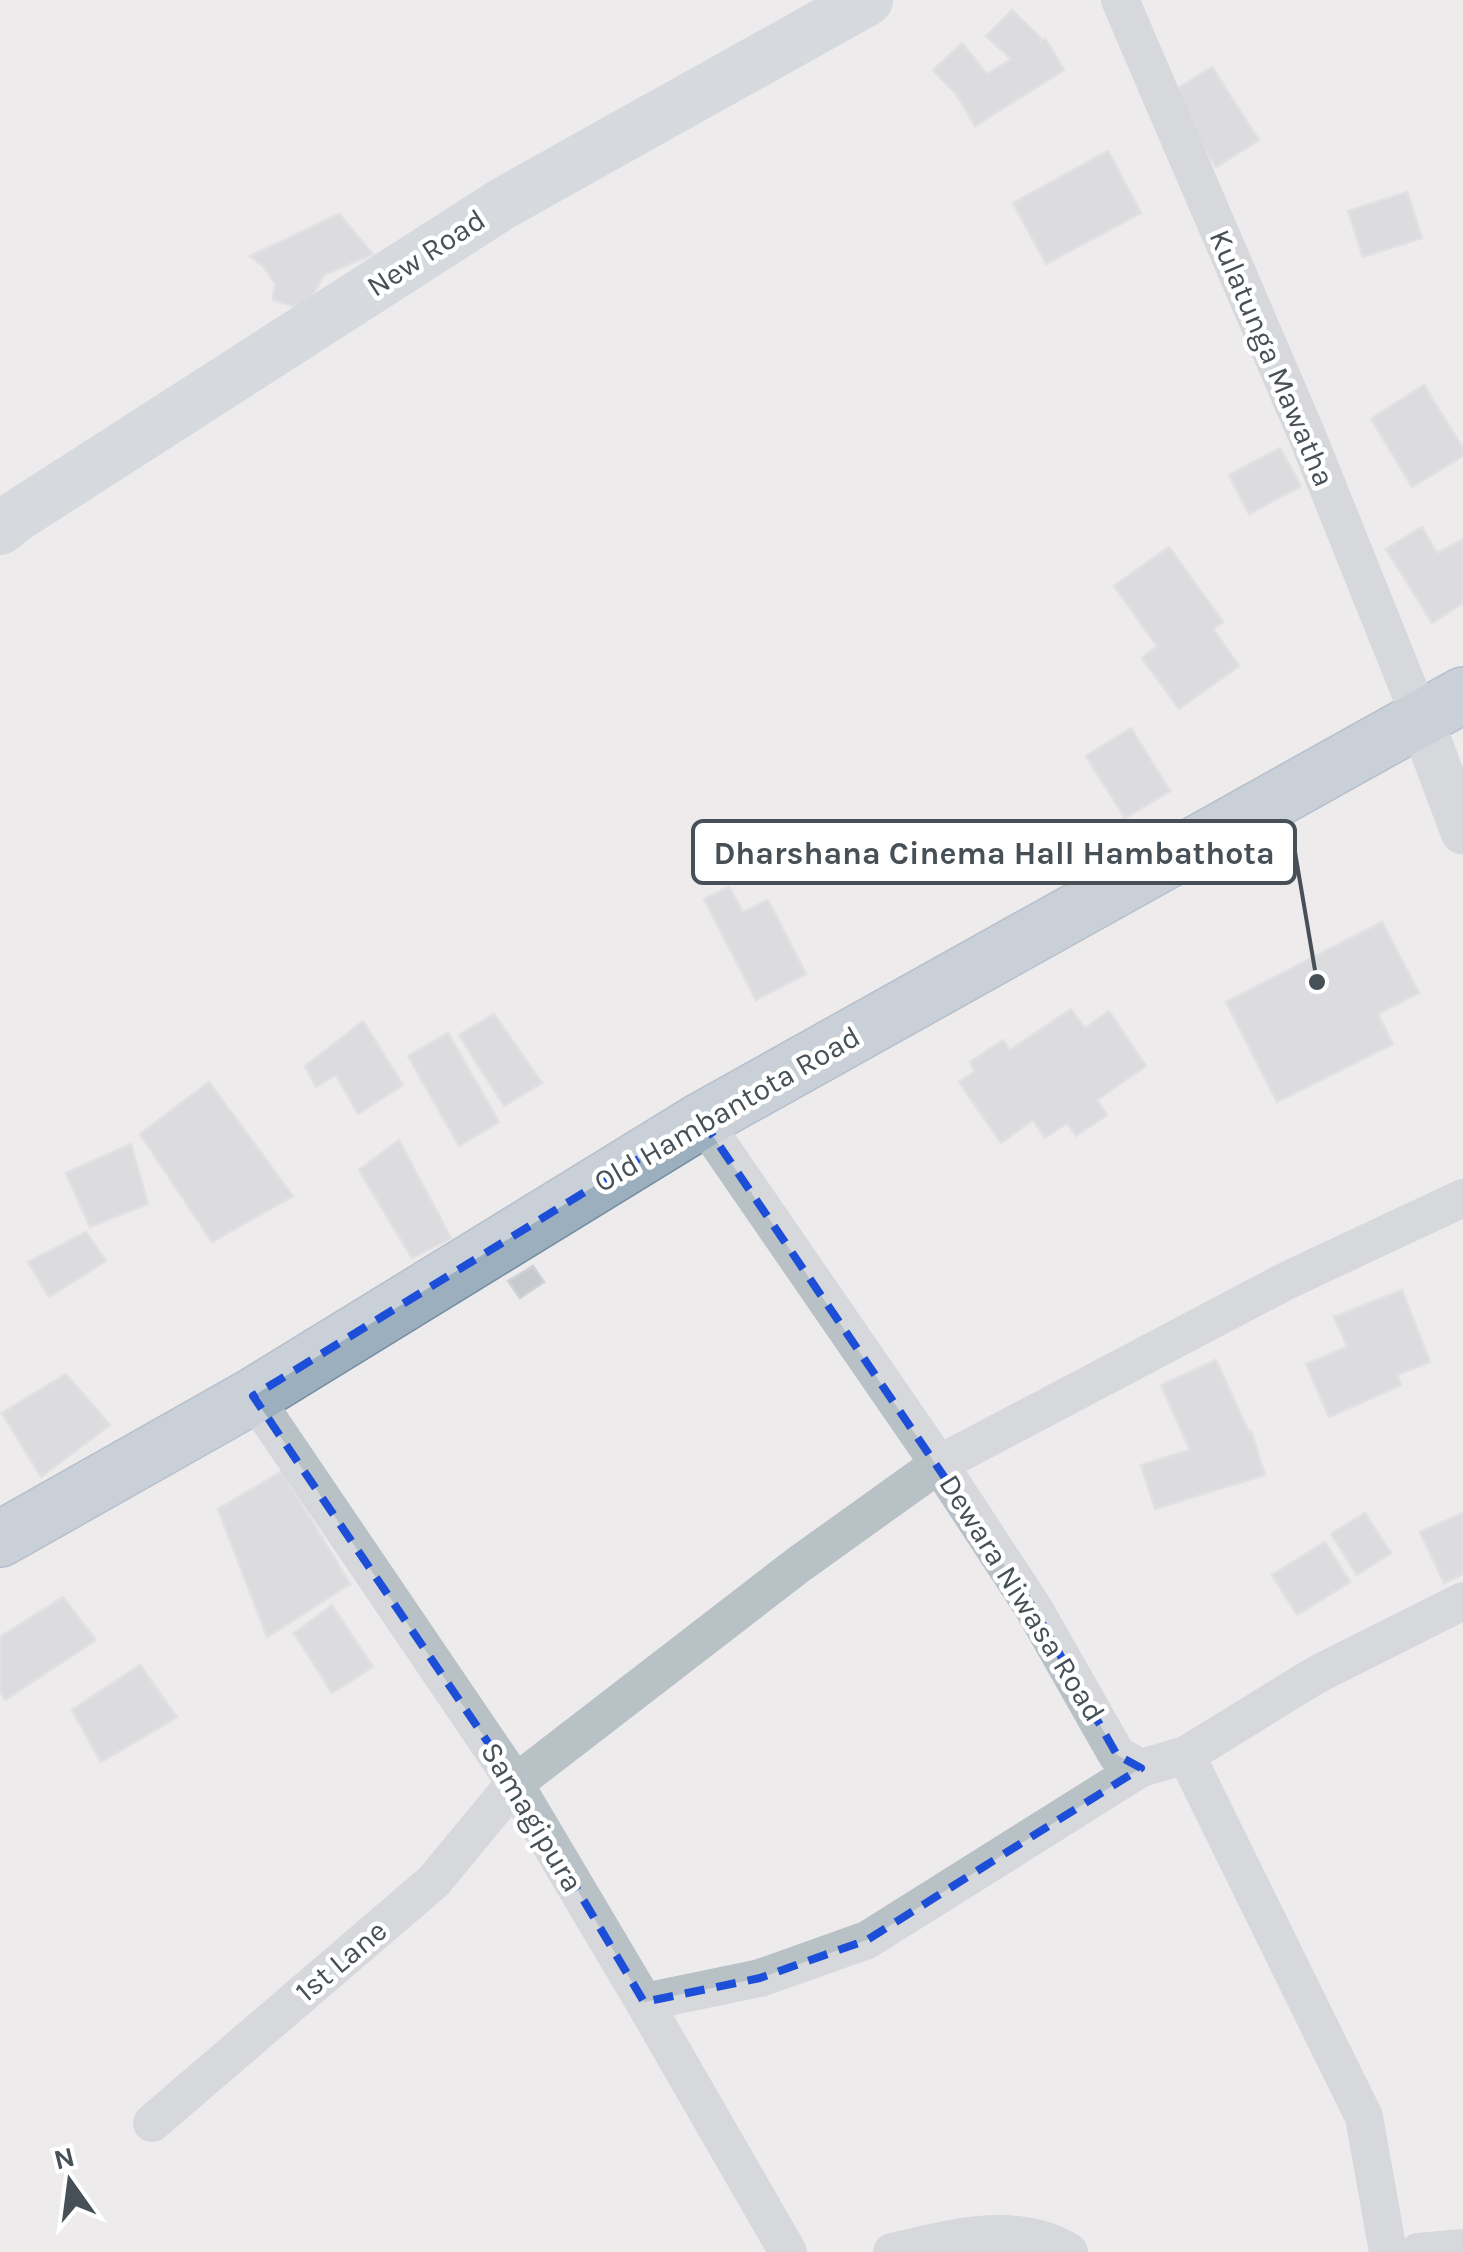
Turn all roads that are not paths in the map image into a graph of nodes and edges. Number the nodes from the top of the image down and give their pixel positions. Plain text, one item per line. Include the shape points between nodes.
1 (868, 0) edge
2 (1120, 0) edge
3 (5, 511) edge
4 (1442, 706) edge
5 (1463, 832) edge
6 (702, 1120) junction
7 (1463, 1198) edge
8 (254, 1396) junction
9 (940, 1464) junction
10 (0, 1539) edge
11 (1463, 1601) edge
12 (1186, 1754) junction
13 (1142, 1768) junction
14 (514, 1784) junction
15 (644, 2002) junction
16 (152, 2123) dead end
17 (1463, 2248) edge
18 (788, 2252) edge
19 (892, 2252) edge
20 (1069, 2252) edge
21 (1388, 2252) edge
22 (1418, 2252) edge

1 - 3 main road, New Road via 502,204
2 - 4 street, Kulatunga Mawatha via 1308,438
4 - 5 street
4 - 6 highway, Old Hambantota Road
6 - 8 highway, Old Hambantota Road
6 - 9 street, Dewara Niwasa Road
7 - 9 street, 1st Lane via 1286,1281
8 - 10 highway, Old Hambantota Road
8 - 14 street, Samagipura
9 - 13 street, Dewara Niwasa Road via 1034,1608 1117,1755
9 - 14 street, 1st Lane
11 - 12 street via 1316,1675
12 - 13 street
12 - 21 street via 1364,2117
13 - 15 street via 867,1940 760,1978
14 - 15 street, Samagipura
14 - 16 street, 1st Lane via 434,1882
15 - 18 street, Samagipura
17 - 22 street
19 - 20 street via 960,2236 1027,2234

